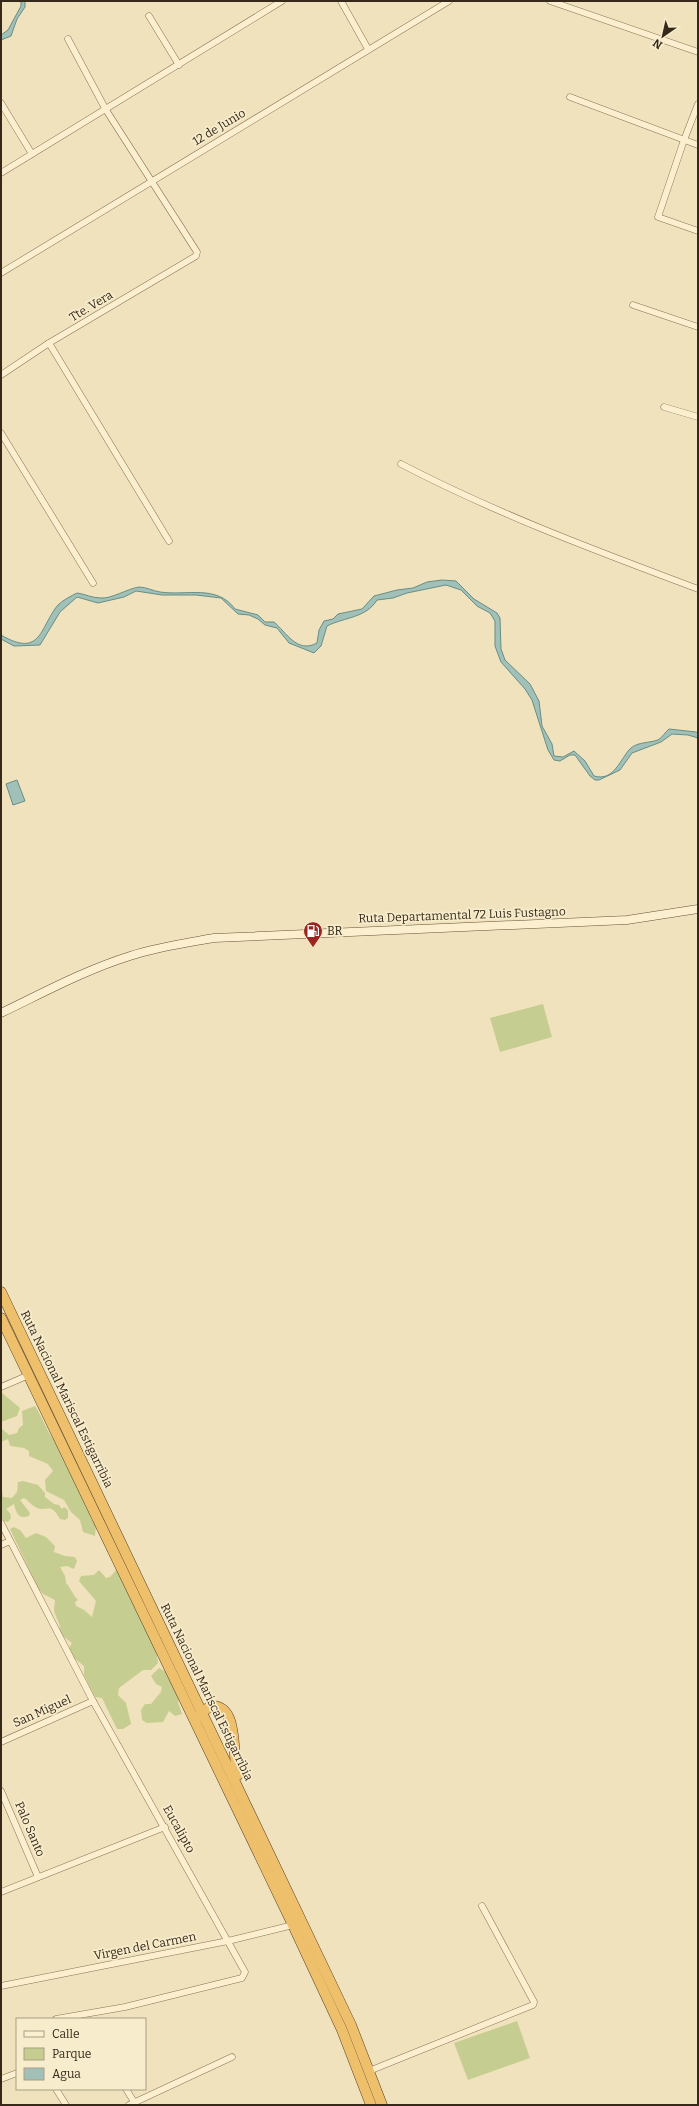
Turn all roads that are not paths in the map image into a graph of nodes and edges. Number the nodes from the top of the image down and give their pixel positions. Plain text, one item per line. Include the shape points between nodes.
1 (282, 1) edge
2 (341, 1) edge
3 (450, 1) edge
4 (550, 1) edge
5 (149, 16) dead end
6 (68, 40) dead end
7 (368, 49) junction
8 (698, 52) edge
9 (179, 65) junction
10 (570, 97) dead end
11 (1, 103) edge
12 (698, 104) edge
13 (106, 110) junction
14 (684, 140) junction
15 (698, 145) edge
16 (32, 154) junction
17 (1, 173) edge
18 (151, 181) junction
19 (698, 231) edge
20 (1, 273) edge
21 (633, 305) dead end
22 (698, 327) edge
23 (49, 343) junction
24 (1, 375) edge
25 (664, 407) dead end
26 (698, 417) edge
27 (1, 434) edge
28 (401, 464) dead end
29 (169, 541) dead end
30 (93, 583) dead end
31 (698, 589) edge
32 (698, 909) edge
33 (1, 1013) edge
34 (1, 1292) edge
35 (1, 1318) edge
36 (29, 1375) junction
37 (1, 1387) edge
38 (1, 1523) edge
39 (10, 1541) junction
40 (1, 1545) edge
41 (93, 1701) junction
42 (202, 1712) junction
43 (196, 1722) junction
44 (1, 1742) edge
45 (1, 1791) edge
46 (165, 1827) junction
47 (261, 1836) junction
48 (38, 1877) junction
49 (1, 1892) edge
50 (482, 1906) dead end
51 (293, 1924) junction
52 (228, 1941) junction
53 (1, 1986) edge
54 (62, 2018) edge
55 (232, 2057) dead end
56 (369, 2071) junction
57 (16, 2073) edge
58 (1, 2079) edge
59 (57, 2090) edge
60 (126, 2090) edge
61 (133, 2104) edge
62 (66, 2105) edge
63 (371, 2105) edge
64 (382, 2105) edge

1 - 9 street
2 - 7 street
3 - 7 street, 12 de Junio
4 - 8 street
5 - 9 street
6 - 13 street
7 - 18 street, 12 de Junio
9 - 13 street
10 - 14 street
11 - 16 street
12 - 14 street
13 - 16 street
13 - 18 street
14 - 15 street
14 - 19 street via 658,217
16 - 17 street
18 - 20 street, 12 de Junio
18 - 23 street, Tte. Vera via 197,252 194,258
21 - 22 street
23 - 24 street, Tte. Vera
23 - 29 street
25 - 26 street
27 - 30 street
28 - 31 street via 533,526
32 - 33 main road, Ruta Departamental 72 Luis Fustagno via 627,920 214,938 156,948 129,956
34 - 42 highway, Ruta Nacional Mariscal Estigarribia
35 - 36 highway, Ruta Nacional Mariscal Estigarribia
36 - 37 street
36 - 43 highway, Ruta Nacional Mariscal Estigarribia
38 - 39 street, Eucalipto
39 - 40 street
39 - 41 street, Eucalipto
41 - 44 street, San Miguel
41 - 46 street, Eucalipto
42 - 43 highway
42 - 47 highway, Ruta Nacional Mariscal Estigarribia
42 - 47 highway via 211,1706 217,1706 223,1708 232,1721 234,1764
43 - 51 highway, Ruta Nacional Mariscal Estigarribia
45 - 48 street, Palo Santo
46 - 48 street
46 - 52 street, Eucalipto
47 - 56 highway, Ruta Nacional Mariscal Estigarribia via 351,2026
48 - 49 street
50 - 56 street via 534,2002 533,2005
51 - 52 street, Virgen del Carmen
51 - 63 highway, Ruta Nacional Mariscal Estigarribia via 342,2030
52 - 53 street, Virgen del Carmen
52 - 54 street, Eucalipto via 245,1972 242,1978 125,2007
55 - 61 street
56 - 64 highway, Ruta Nacional Mariscal Estigarribia
57 - 58 street
59 - 62 street
60 - 61 street

